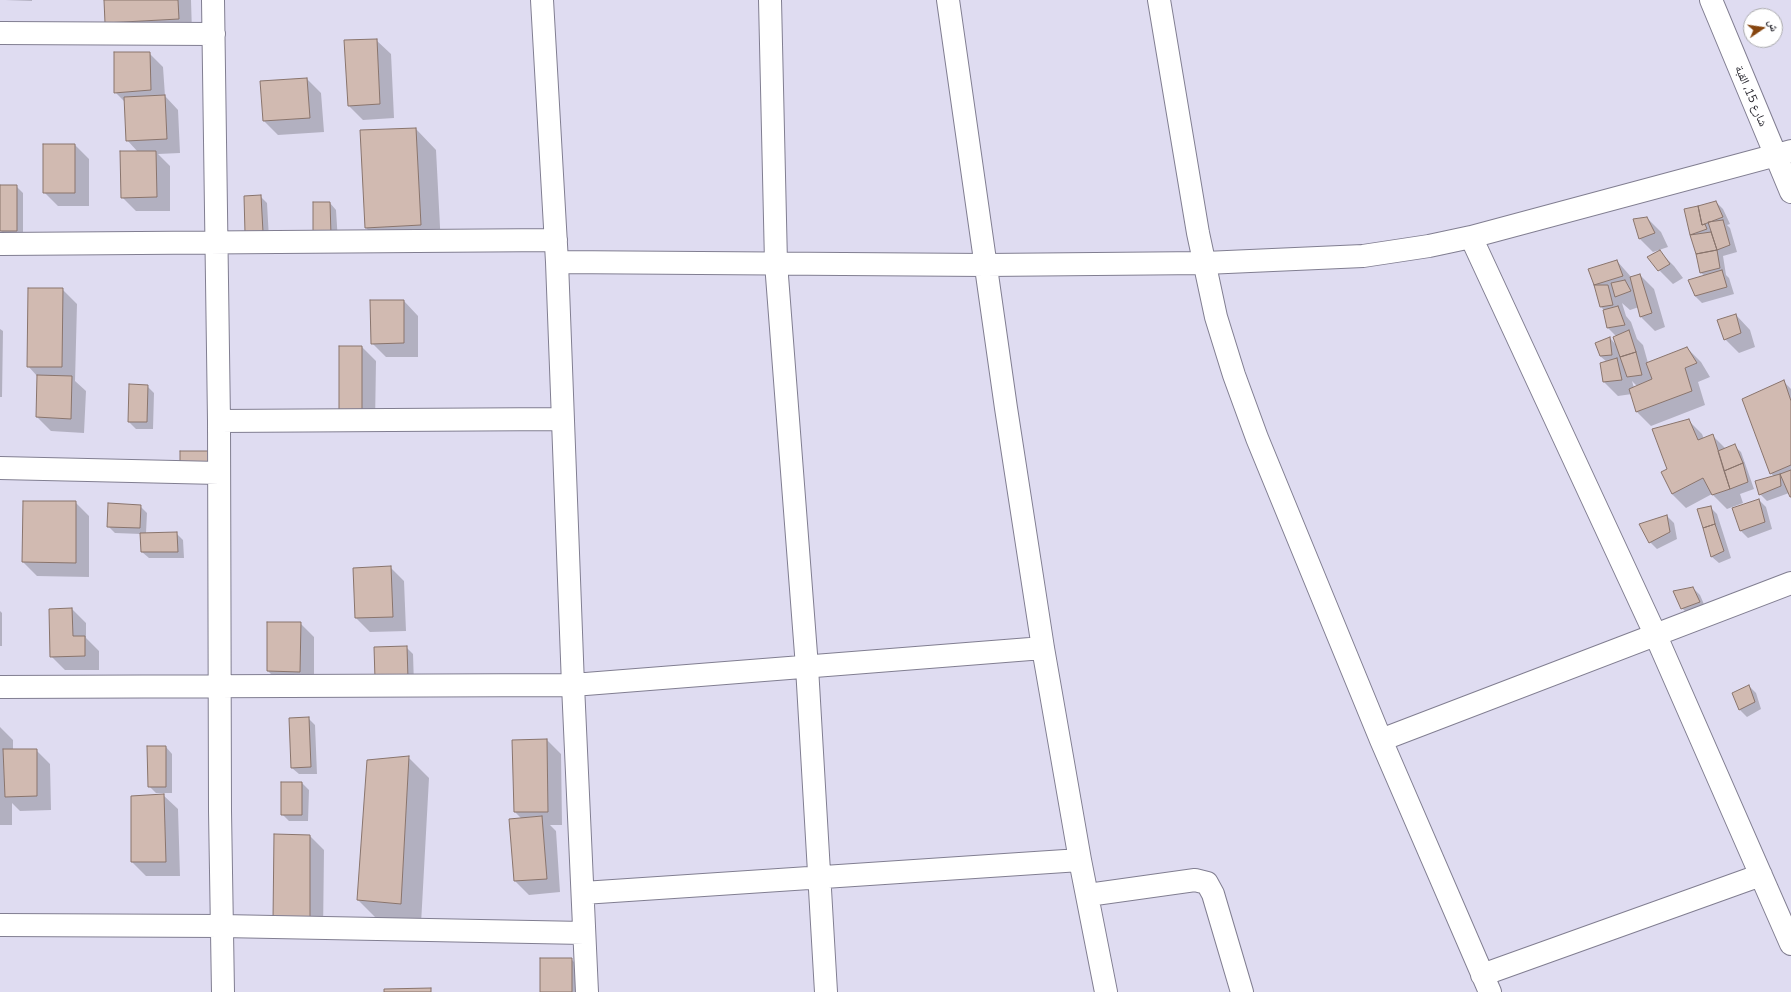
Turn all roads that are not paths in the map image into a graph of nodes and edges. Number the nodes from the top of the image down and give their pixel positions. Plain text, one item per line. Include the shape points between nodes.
1 (213, 0) edge
2 (542, 0) edge
3 (770, 0) edge
4 (948, 0) edge
5 (1158, 0) edge
6 (1711, 0) edge
7 (0, 33) edge
8 (214, 34) junction
9 (1783, 153) edge
10 (1791, 192) edge
11 (1471, 237) junction
12 (556, 240) junction
13 (0, 244) edge
14 (218, 244) junction
15 (557, 262) junction
16 (776, 263) junction
17 (1205, 263) junction
18 (986, 265) junction
19 (562, 419) junction
20 (219, 421) junction
21 (0, 468) edge
22 (219, 474) junction
23 (1791, 583) edge
24 (1656, 636) junction
25 (1042, 648) junction
26 (807, 667) junction
27 (573, 685) junction
28 (220, 686) junction
29 (0, 687) edge
30 (1381, 740) junction
31 (1080, 860) junction
32 (1761, 875) junction
33 (820, 877) junction
34 (583, 893) junction
35 (1088, 895) junction
36 (0, 926) edge
37 (222, 926) junction
38 (584, 932) junction
39 (1791, 944) edge
40 (1486, 983) edge
41 (223, 992) edge
42 (587, 992) edge
43 (826, 992) edge
44 (1106, 992) edge
45 (1242, 992) edge

1 - 8 street
2 - 12 street
3 - 16 street
4 - 18 street
5 - 17 street
6 - 9 street, شارع 15، القبة
7 - 8 street
8 - 14 street
9 - 10 street, شارع 15، القبة
9 - 11 street
11 - 17 street via 1363,256
11 - 24 street
12 - 14 street
12 - 15 street
13 - 14 street
14 - 20 street
15 - 16 street
15 - 19 street
16 - 18 street
16 - 26 street
17 - 18 street
17 - 30 street via 1216,317 1257,438
18 - 25 street
19 - 20 street
19 - 27 street
20 - 22 street
21 - 22 street
22 - 28 street
23 - 24 street
24 - 30 street
24 - 32 street
25 - 26 street
25 - 31 street
26 - 27 street
26 - 33 street
27 - 28 street
27 - 34 street
28 - 29 street
28 - 37 street
30 - 40 street
31 - 33 street
31 - 35 street
32 - 39 street
32 - 40 street
33 - 34 street
33 - 43 street
34 - 38 street
35 - 44 street
35 - 45 street via 1195,880 1207,883 1213,894
36 - 37 street
37 - 38 street
37 - 41 street
38 - 42 street

